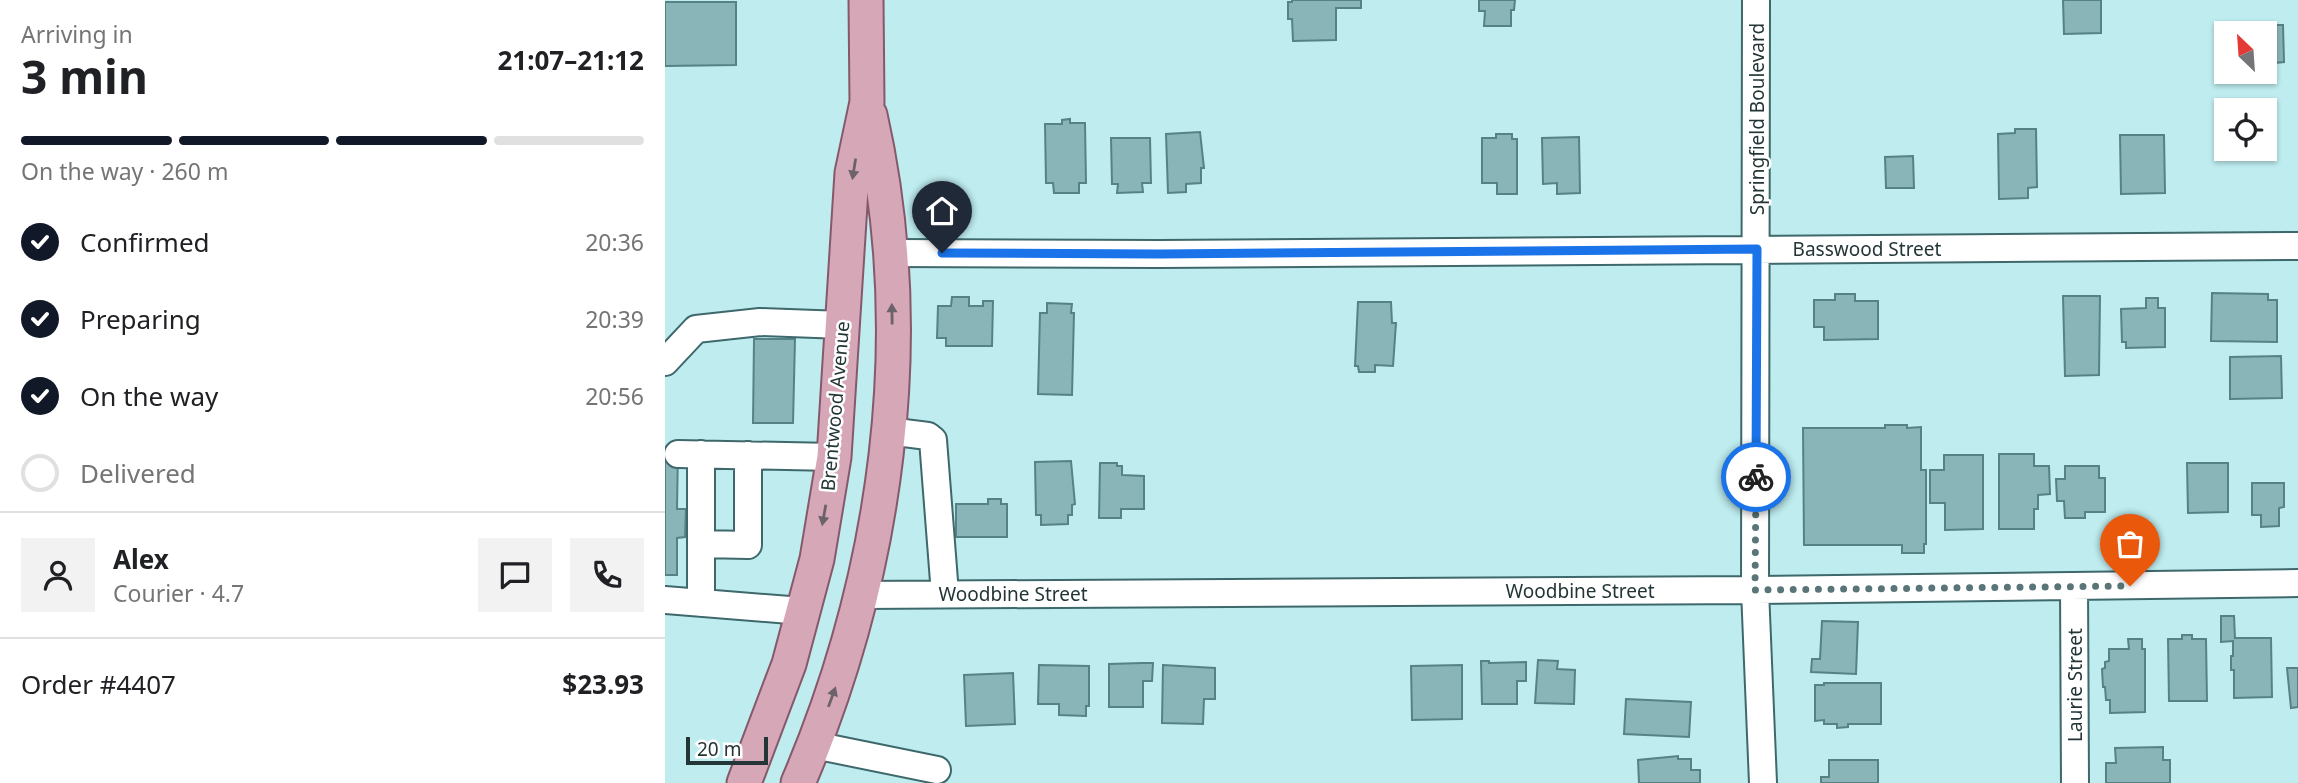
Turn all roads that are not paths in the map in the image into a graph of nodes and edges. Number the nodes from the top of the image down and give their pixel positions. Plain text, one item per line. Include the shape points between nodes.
1 (866, 0) edge
2 (1756, 0) edge
3 (867, 102) junction
4 (2298, 246) edge
5 (1757, 249) junction
6 (891, 253) junction
7 (843, 325) junction
8 (665, 362) edge
9 (888, 431) junction
10 (748, 455) junction
11 (834, 457) junction
12 (882, 485) junction
13 (701, 544) junction
14 (2298, 583) edge
15 (2074, 587) junction
16 (1755, 590) junction
17 (945, 594) junction
18 (861, 595) junction
19 (665, 600) edge
20 (701, 603) junction
21 (803, 611) junction
22 (814, 746) junction
23 (937, 771) dead end
24 (744, 783) edge
25 (799, 783) edge
26 (1763, 783) edge
27 (2075, 783) edge

1 - 3 main road, Brentwood Avenue
2 - 5 street, Springfield Boulevard
3 - 6 main road, Brentwood Avenue via 881,167
3 -> 7 main road, Brentwood Avenue via 852,173
4 - 5 street, Basswood Street
5 - 6 street, Basswood Street
5 - 16 street, Springfield Boulevard
9 -> 6 main road, Brentwood Avenue via 893,370
7 - 8 street via 759,322 697,329
7 - 11 main road, Brentwood Avenue
7 - 12 main road via 871,352 866,456
9 - 12 main road, Brentwood Avenue
9 - 17 street via 933,440
10 - 11 street
10 - 13 street via 748,545
10 - 13 street via 690,454
11 -> 21 main road, Brentwood Avenue
12 - 18 main road, Brentwood Avenue
13 - 20 street
14 - 15 street, Woodbine Street
15 - 16 street, Woodbine Street
15 - 27 street, Laurie Street
16 - 17 street, Woodbine Street
16 - 26 street, Springfield Boulevard
17 - 18 street, Woodbine Street
22 -> 18 main road, Brentwood Avenue
19 - 20 street
20 - 21 street
21 - 24 main road, Brentwood Avenue via 789,664
22 - 23 street
22 - 25 main road, Brentwood Avenue

